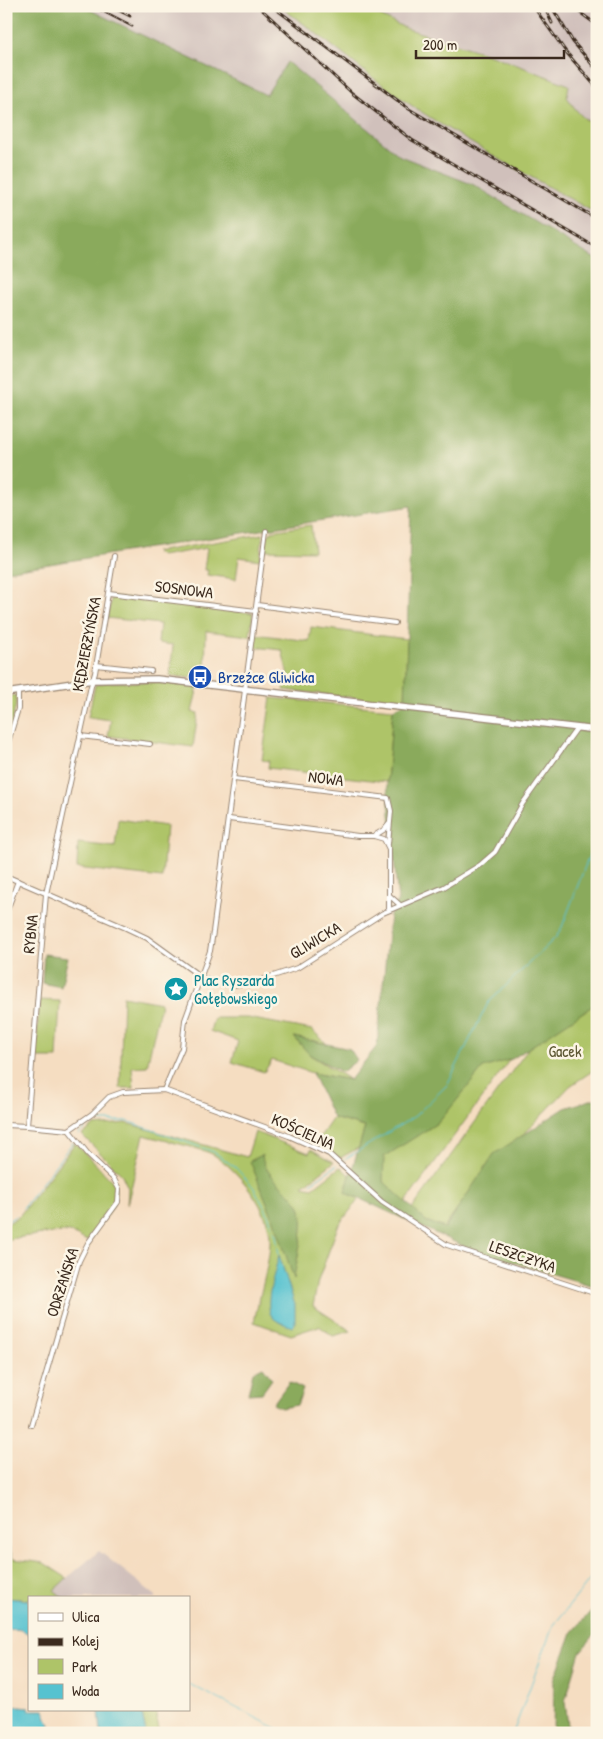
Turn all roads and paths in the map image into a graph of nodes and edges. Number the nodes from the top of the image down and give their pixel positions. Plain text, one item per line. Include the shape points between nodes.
1 (266, 531) dead end
2 (114, 556) dead end
3 (108, 592) junction
4 (257, 604) junction
5 (256, 611) junction
6 (395, 623) dead end
7 (96, 665) junction
8 (152, 671) dead end
9 (93, 680) junction
10 (246, 688) junction
11 (18, 691) junction
12 (6, 693) edge
13 (577, 728) junction
14 (597, 730) edge
15 (80, 736) junction
16 (150, 744) dead end
17 (6, 749) edge
18 (234, 780) junction
19 (229, 819) junction
20 (389, 824) junction
21 (374, 836) junction
22 (388, 844) junction
23 (6, 876) edge
24 (18, 881) junction
25 (46, 894) junction
26 (390, 896) junction
27 (400, 905) junction
28 (388, 910) junction
29 (6, 913) edge
30 (200, 977) junction
31 (164, 1090) junction
32 (6, 1125) edge
33 (27, 1126) junction
34 (68, 1130) junction
35 (441, 1242) joint
36 (597, 1294) edge
37 (32, 1425) dead end

1 - 4 street
2 - 3 street, KĘDZIERZYŃSKA
3 - 5 street, SOSNOWA
3 - 7 street, KĘDZIERZYŃSKA
4 - 5 street
4 - 6 street
5 - 10 street
7 - 8 street
7 - 9 street, KĘDZIERZYŃSKA
9 - 10 main road via 157,679
9 - 11 main road
9 - 15 street, KĘDZIERZYŃSKA
10 - 13 main road
10 - 18 street
11 - 12 main road
11 - 17 street via 18,709
13 - 14 main road
13 - 27 street, GLIWICKA via 523,803 495,852 444,887
15 - 16 street
15 - 25 street, KĘDZIERZYŃSKA
18 - 19 street
18 - 20 street, NOWA via 388,798
19 - 21 street
19 - 30 street via 213,932
20 - 21 street
20 - 22 street, NOWA
21 - 22 street
22 - 26 street, NOWA
23 - 24 street, GLIWICKA
24 - 25 street, GLIWICKA
24 - 29 street
25 - 30 street, GLIWICKA via 140,935
25 - 33 street, RYBNA
26 - 27 street
26 - 28 street, NOWA
27 - 28 street, GLIWICKA
28 - 30 street, GLIWICKA via 322,953 280,975 232,985
30 - 31 street via 185,1020 182,1048
31 - 34 street via 123,1092 109,1097 92,1114
31 - 35 street, KOŚCIELNA via 288,1136 338,1160 382,1202
32 - 33 street
33 - 34 street
34 - 37 street, ODRZAŃSKA via 114,1179 119,1189 118,1202 79,1261
35 - 36 street, LESZCZYKA

